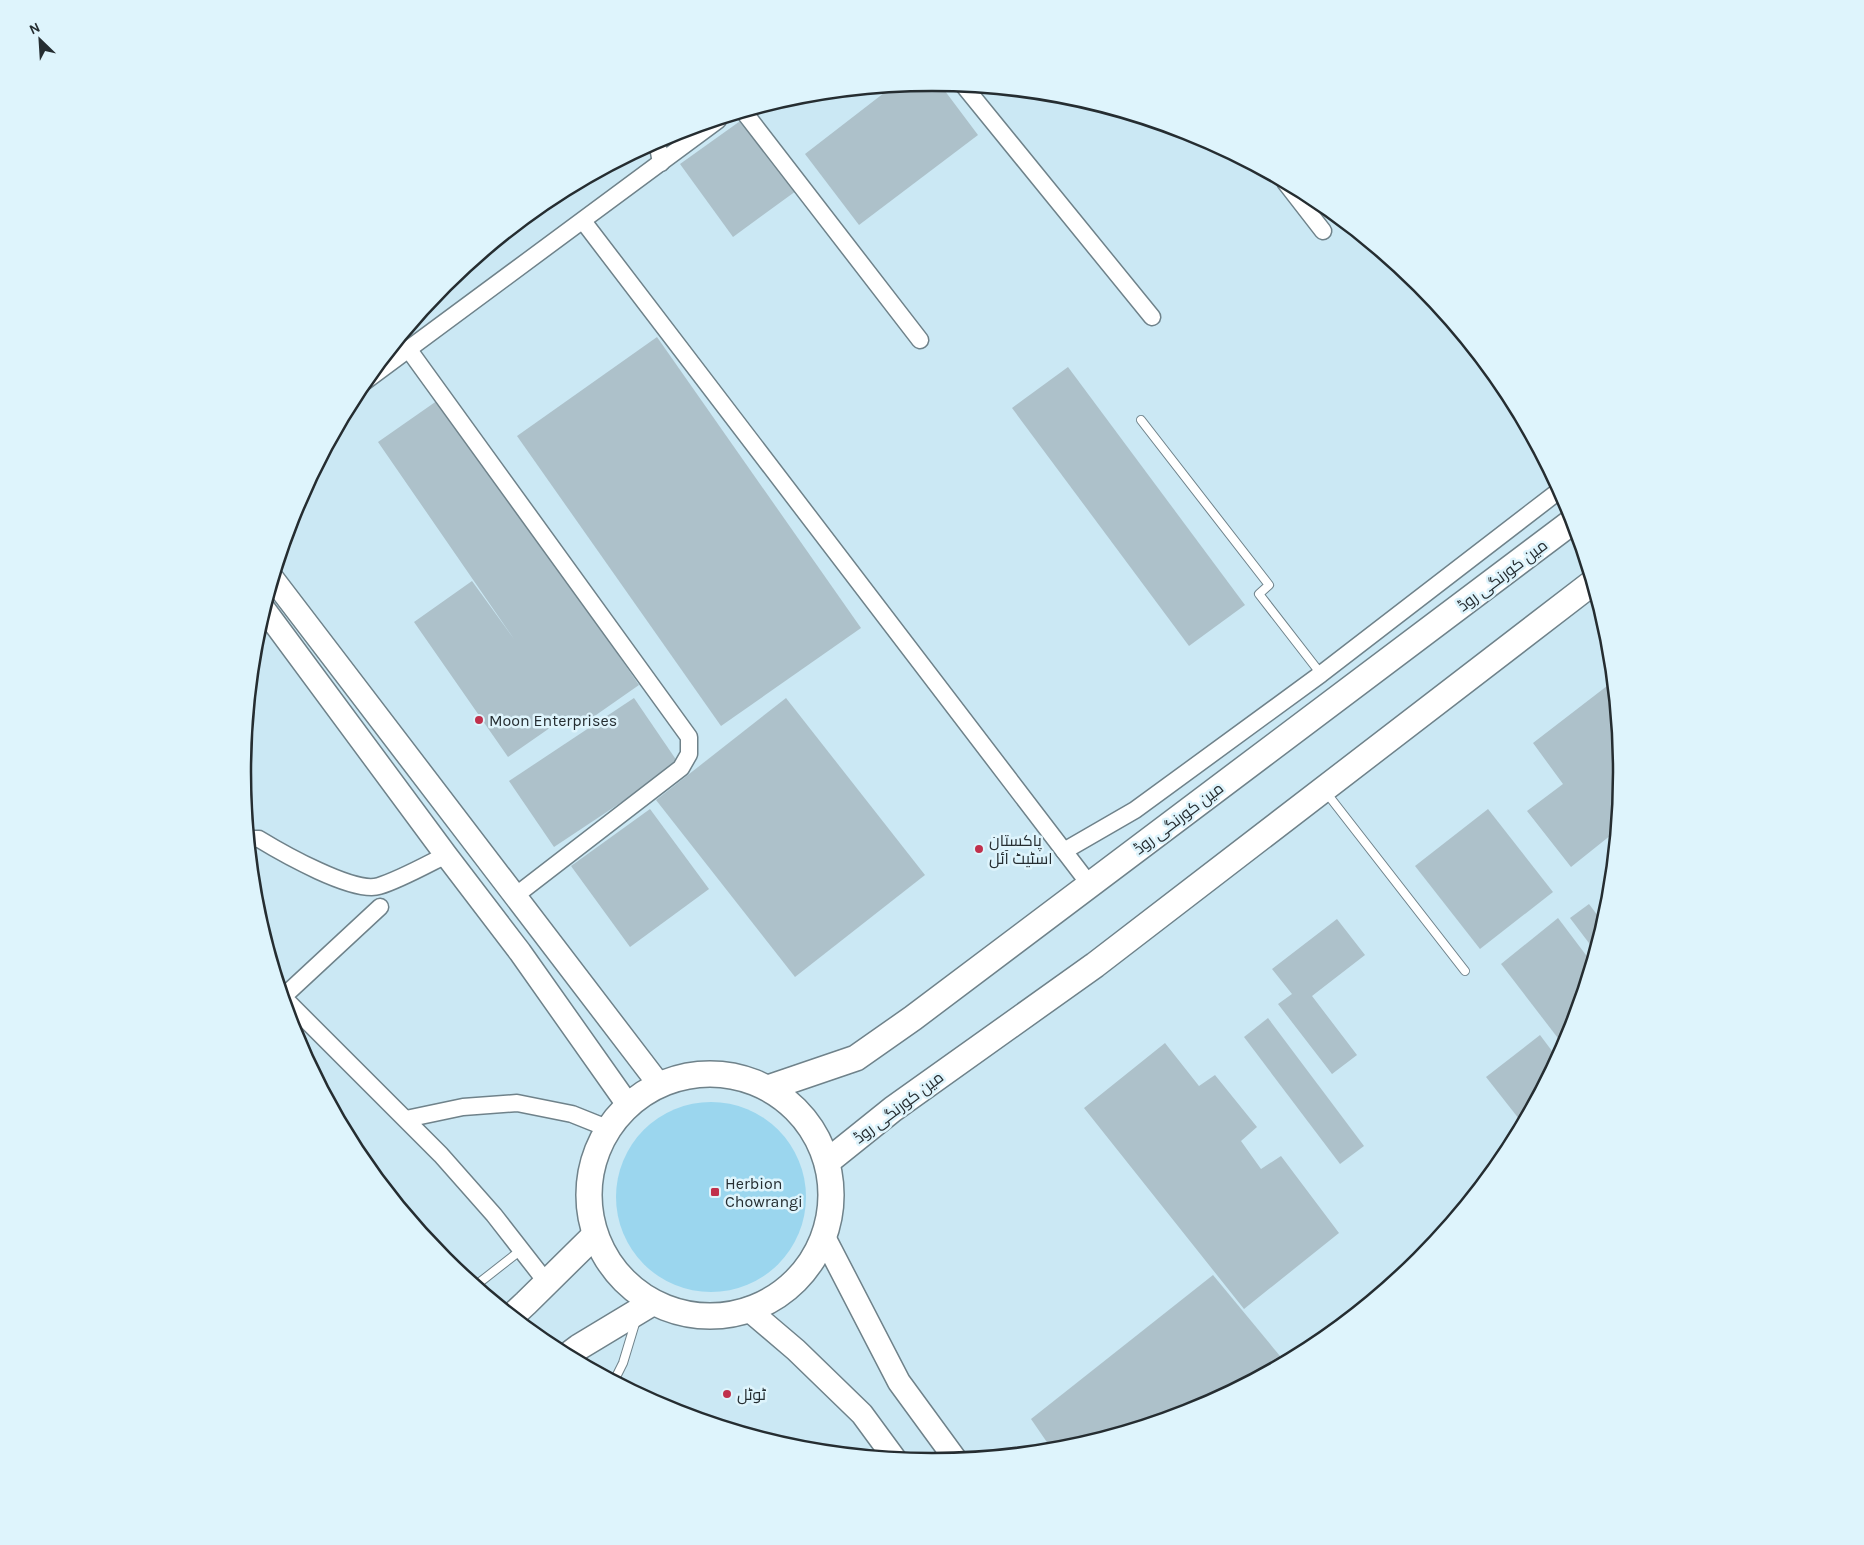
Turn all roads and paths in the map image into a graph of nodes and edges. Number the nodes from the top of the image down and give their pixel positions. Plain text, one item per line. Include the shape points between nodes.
1 (969, 93) edge
2 (748, 117) edge
3 (704, 130) edge
4 (658, 149) edge
5 (661, 163) junction
6 (1298, 198) edge
7 (583, 221) junction
8 (1323, 231) dead end
9 (1152, 317) dead end
10 (920, 340) dead end
11 (409, 350) junction
12 (386, 366) edge
13 (1141, 420) dead end
14 (1554, 495) edge
15 (1566, 526) edge
16 (277, 585) edge
17 (1587, 587) edge
18 (269, 616) edge
19 (1321, 674) junction
20 (1323, 790) junction
21 (254, 839) edge
22 (1064, 851) junction
23 (446, 855) junction
24 (1090, 885) junction
25 (515, 896) junction
26 (380, 907) dead end
27 (1465, 970) dead end
28 (287, 992) edge
29 (294, 1008) edge
30 (658, 1083) junction
31 (768, 1088) junction
32 (628, 1105) junction
33 (406, 1119) junction
34 (607, 1128) junction
35 (827, 1162) junction
36 (594, 1236) junction
37 (824, 1238) junction
38 (521, 1250) junction
39 (480, 1282) edge
40 (547, 1283) junction
41 (645, 1307) junction
42 (749, 1310) junction
43 (516, 1312) edge
44 (574, 1351) edge
45 (617, 1376) edge
46 (890, 1452) edge
47 (951, 1453) edge

1 - 9 street
2 - 10 street
3 - 5 street
4 - 5 street
5 - 7 street
6 - 8 street
7 - 11 street
7 - 22 street
11 - 12 street
11 - 25 street via 689,737 689,754 681,768
13 - 19 lane via 1269,585 1259,594
14 - 19 street
15 - 24 main road, مین کورنگی روڈ
16 - 25 main road
17 - 20 main road, مین کورنگی روڈ
18 - 23 main road
19 - 22 street via 1135,810
20 - 27 lane
20 - 35 main road, مین کورنگی روڈ via 1095,965 893,1108
21 - 23 street via 359,887 378,887
22 - 24 street
23 - 32 main road via 520,952
24 - 31 main road, مین کورنگی روڈ via 856,1058
25 - 30 main road
26 - 28 street
29 - 33 street
30 - 31 main road via 707,1074 739,1077
30 - 32 main road
31 - 35 main road via 805,1119
32 - 34 main road
33 - 34 street via 462,1107 517,1103 572,1114
33 - 38 street via 494,1214
34 - 36 main road via 595,1154 588,1195
35 - 37 main road via 832,1187 831,1213
36 - 40 main road
36 - 41 main road via 617,1275
37 - 42 main road via 795,1282
37 - 47 main road via 899,1382
38 - 39 lane
38 - 40 street
40 - 43 main road
41 - 42 main road via 700,1317
41 - 44 main road
41 - 45 lane
42 - 46 main road via 862,1414

